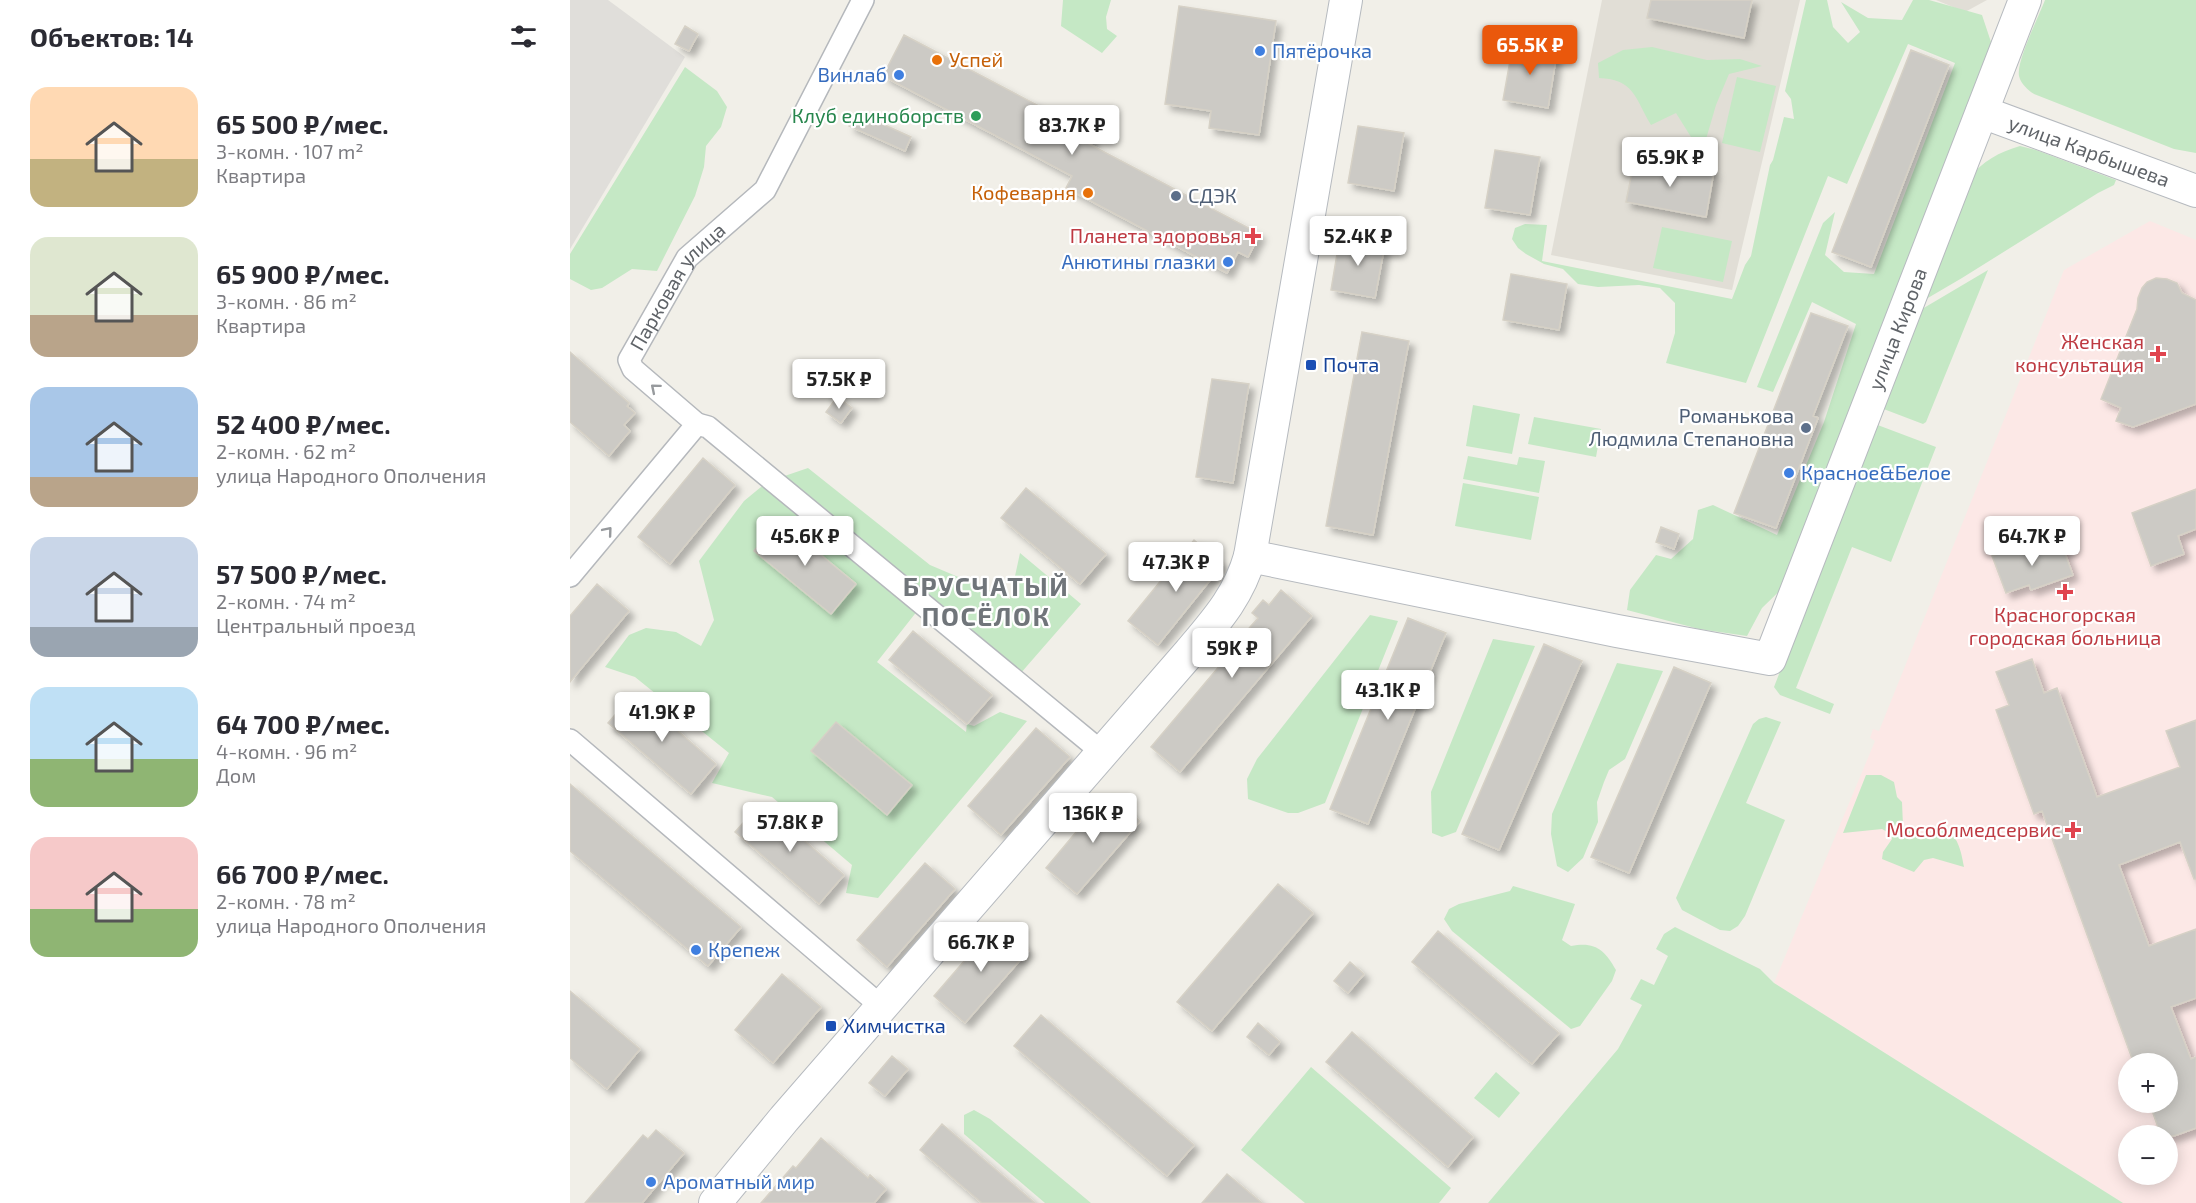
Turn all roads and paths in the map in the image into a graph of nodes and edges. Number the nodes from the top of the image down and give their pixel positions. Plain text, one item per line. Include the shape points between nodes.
1 (863, 0) edge
2 (1346, 0) edge
3 (2025, 0) edge
4 (1982, 112) junction
5 (2196, 191) edge
6 (697, 424) junction
7 (1250, 556) junction
8 (570, 576) edge
9 (570, 740) edge
10 (1103, 753) junction
11 (882, 1007) junction
12 (715, 1203) edge

6 -> 1 street, Парковая улица via 633,369 629,360 687,258 765,190
2 - 7 street
3 - 4 street, улица Кирова
4 - 5 street, улица Карбышева
4 - 7 street, улица Кирова via 1770,659
8 -> 6 street
6 - 10 street via 708,427
7 - 10 street via 1236,594
9 - 11 street
10 - 11 street
11 - 12 street

